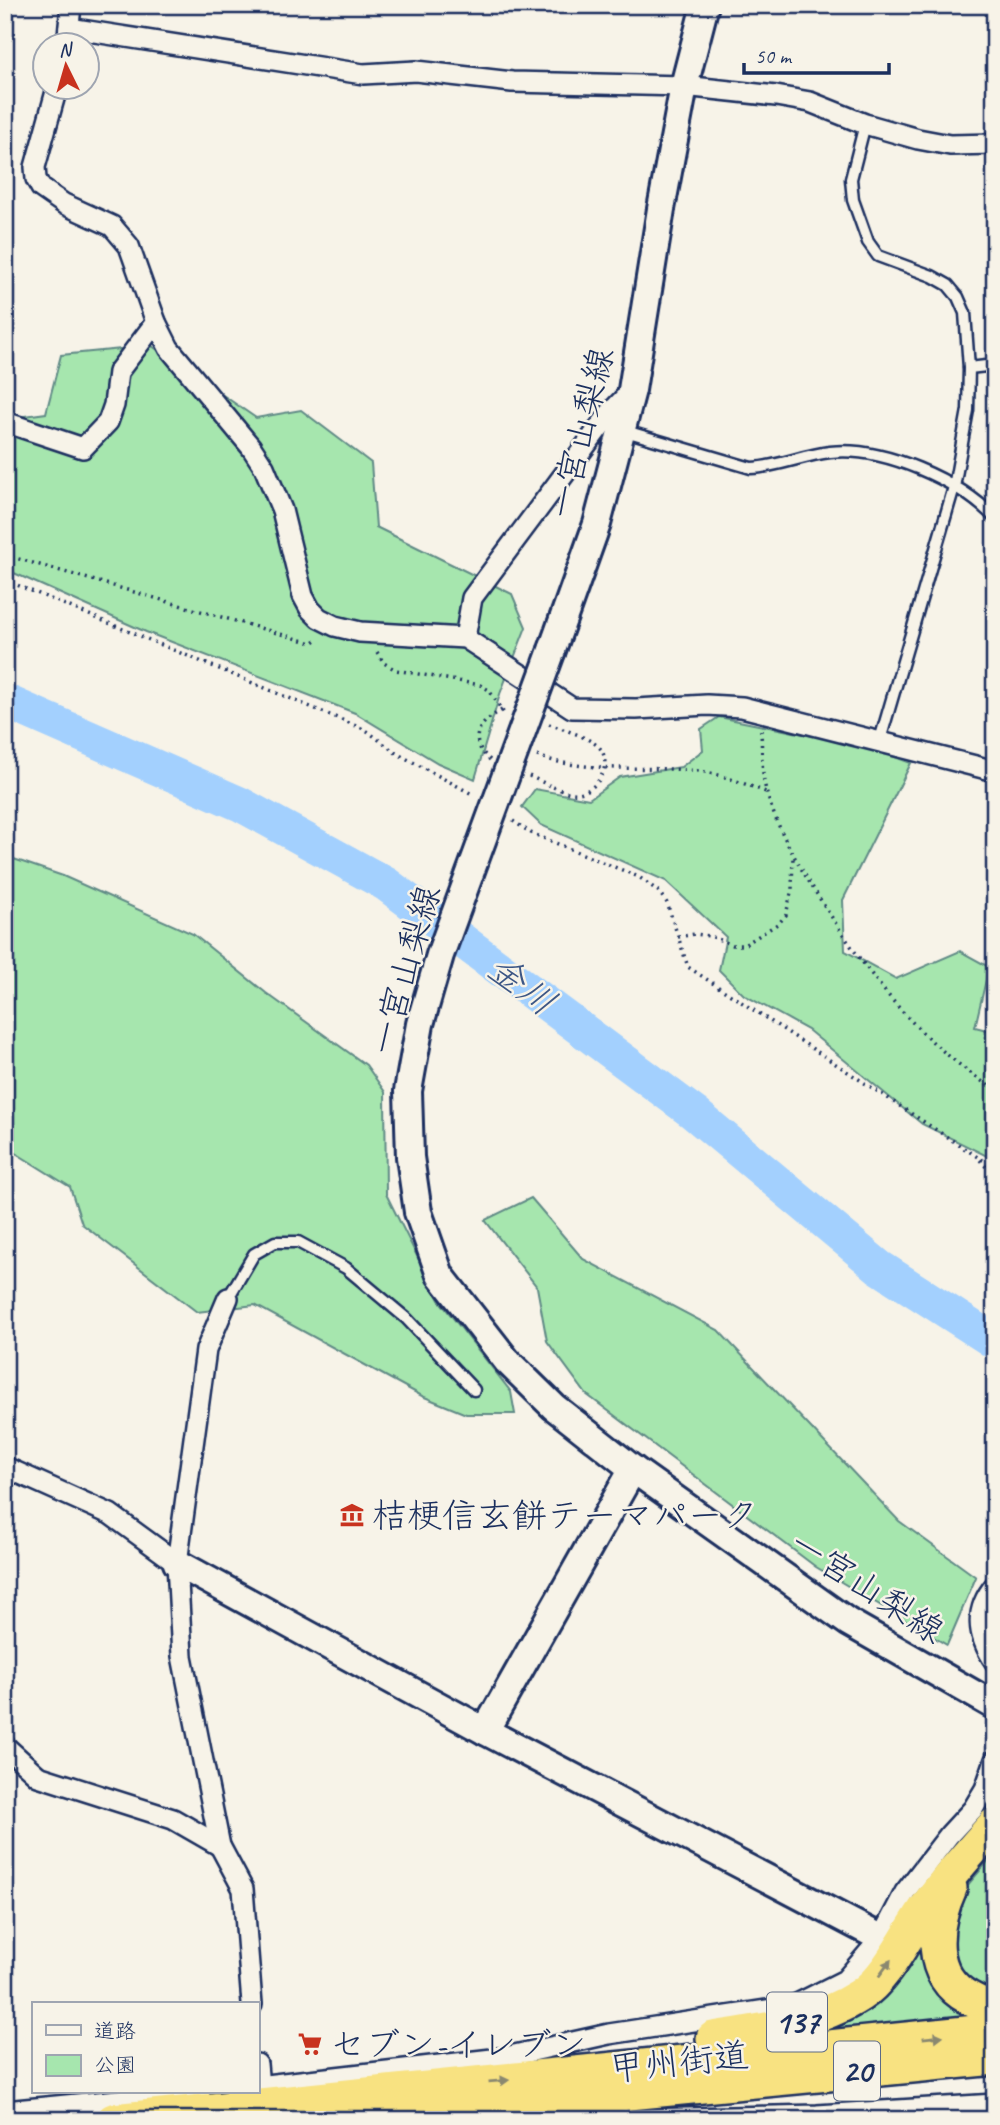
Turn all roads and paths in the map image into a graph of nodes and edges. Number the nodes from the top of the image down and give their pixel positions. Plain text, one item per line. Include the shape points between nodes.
1 (71, 5) edge
2 (705, 5) edge
3 (68, 32) edge
4 (102, 41) edge
5 (684, 86) junction
6 (53, 102) edge
7 (865, 124) junction
8 (995, 144) edge
9 (156, 322) junction
10 (995, 365) edge
11 (970, 368) junction
12 (632, 390) junction
13 (5, 422) edge
14 (621, 430) junction
15 (954, 487) junction
16 (995, 518) edge
17 (5, 555) edge
18 (5, 580) edge
19 (335, 626) junction
20 (373, 632) junction
21 (465, 638) junction
22 (759, 710) junction
23 (517, 716) junction
24 (880, 740) junction
25 (530, 750) dead end
26 (995, 771) edge
27 (553, 787) dead end
28 (766, 793) junction
29 (479, 798) dead end
30 (510, 819) dead end
31 (793, 855) junction
32 (678, 937) junction
33 (995, 1090) edge
34 (979, 1158) junction
35 (995, 1166) edge
36 (995, 1177) edge
37 (228, 1298) joint
38 (474, 1390) dead end
39 (5, 1467) edge
40 (633, 1469) junction
41 (177, 1563) junction
42 (993, 1588) edge
43 (995, 1662) edge
44 (995, 1706) edge
45 (485, 1731) junction
46 (5, 1746) edge
47 (995, 1760) edge
48 (995, 1824) edge
49 (220, 1846) junction
50 (960, 1866) junction
51 (881, 1938) junction
52 (252, 2002) edge
53 (995, 2008) edge
54 (995, 2031) edge
55 (995, 2057) edge
56 (573, 2073) junction
57 (995, 2073) edge
58 (719, 2084) junction
59 (179, 2094) edge
60 (260, 2099) edge
61 (995, 2104) edge
62 (5, 2111) edge
63 (816, 2117) edge
64 (113, 2120) edge
65 (346, 2120) edge
66 (606, 2120) edge

1 - 3 street
2 - 5 main road, 一宮山梨線
4 - 5 street via 363,74 416,71 512,82
5 - 7 street via 810,102
5 - 12 main road, 一宮山梨線
6 - 9 street via 35,167 36,179 64,204 121,234
7 - 8 street via 950,145
7 - 11 lane via 851,179 853,200 868,242 878,256 932,276 958,297 965,313
9 - 13 street via 118,372 108,422 83,448
9 - 19 street via 178,361 264,467 282,510 303,596 319,618
10 - 11 lane
11 - 15 lane via 968,410
12 - 14 main road, 一宮山梨線
12 - 21 street via 472,598
14 - 15 lane via 751,468 831,452 868,453 894,458
14 - 23 main road, 一宮山梨線, bridge via 597,524 552,650
15 - 16 lane via 980,502
15 - 24 lane
17 - 19 path via 312,643
18 - 29 path via 366,730
19 - 20 street
20 - 21 street
20 - 23 path via 377,654 384,663 396,670 480,685
21 - 22 street via 572,708 706,705
22 - 24 street
22 - 28 path
23 - 27 path, bridge via 596,744 602,751 603,772 592,788 579,793
23 - 40 main road, 一宮山梨線, bridge via 419,1024 408,1091 418,1212 440,1275 507,1361 554,1407
24 - 26 street
25 - 28 path via 537,756 580,766 712,773
28 - 31 path
30 - 32 path via 531,834 639,877 667,903
31 - 32 path via 792,890 786,915 779,923 744,945 695,934
31 - 33 path via 874,980 959,1066
32 - 34 path via 688,967
34 - 35 path
34 - 36 path
37 - 38 lane via 254,1254 275,1242 298,1242 346,1268 397,1311
37 - 41 street via 206,1350
39 - 41 street via 110,1514
40 - 44 main road, 一宮山梨線 via 848,1622
40 - 45 main road
41 - 45 main road
41 - 49 street via 182,1656
42 - 43 street via 978,1622
45 - 51 main road
46 - 49 street via 38,1776 173,1819
47 - 51 street via 973,1809 905,1892
48 - 50 highway, 137
49 - 52 street via 243,1889
50 - 53 highway via 942,1907 937,1956 951,1985 961,1994
56 -> 50 highway, 137 via 597,2058 767,2029 836,2008 862,1994 882,1973
51 - 60 street via 845,1980 793,2006 609,2034 501,2058
56 -> 54 highway, 甲州街道 / 20
55 - 58 highway, 20
60 -> 56 highway, 甲州街道 / 20
57 - 58 highway, 137 via 739,2098
58 - 65 highway, 20
59 - 62 street
60 - 64 highway, 甲州街道 / 20
61 - 63 street
63 - 66 street

